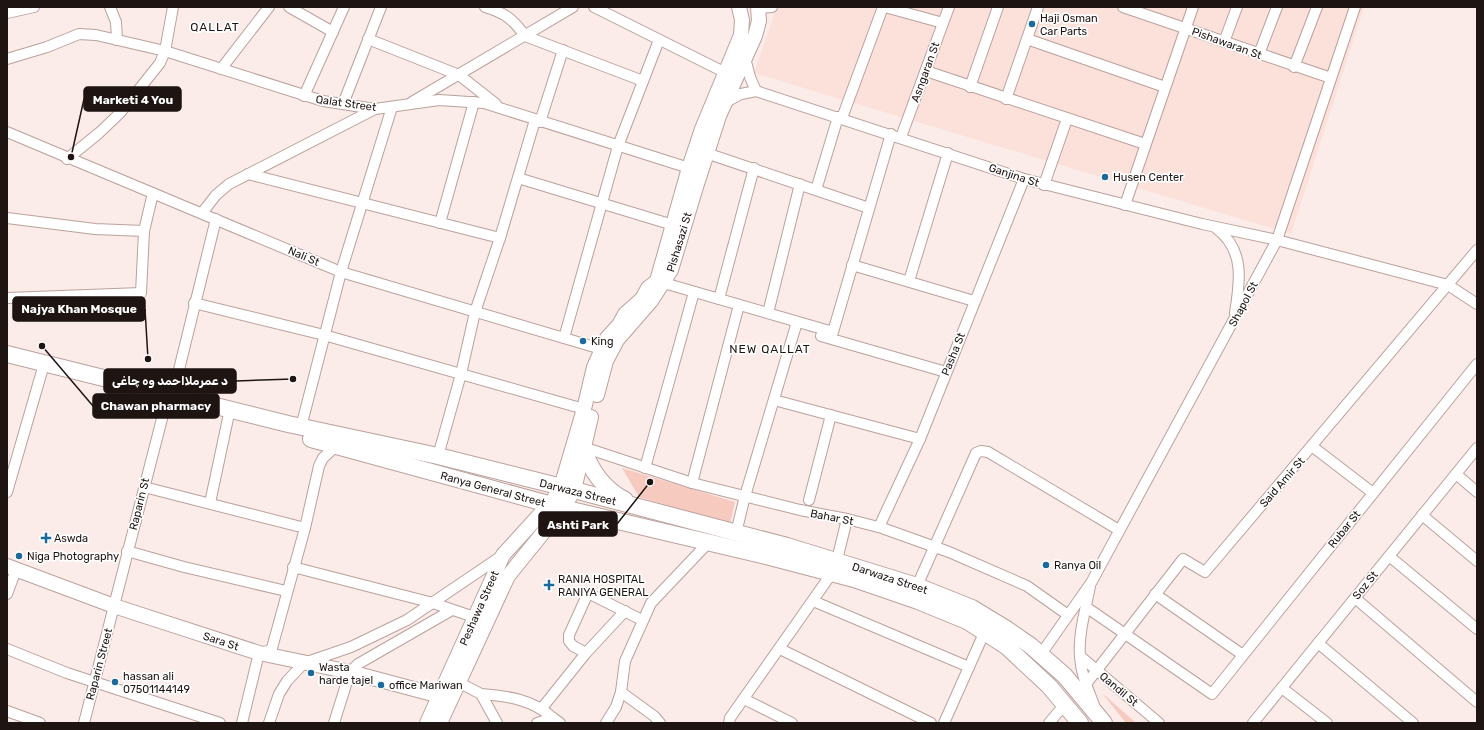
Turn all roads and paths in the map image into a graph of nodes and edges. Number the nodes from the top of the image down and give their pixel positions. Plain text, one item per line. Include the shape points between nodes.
1 (34, 7) edge
2 (110, 7) edge
3 (173, 7) edge
4 (269, 7) edge
5 (289, 7) edge
6 (344, 7) edge
7 (381, 7) edge
8 (485, 7) edge
9 (573, 7) edge
10 (594, 7) edge
11 (762, 7) edge
12 (884, 7) edge
13 (948, 7) edge
14 (998, 7) edge
15 (1038, 7) edge
16 (1123, 7) edge
17 (1194, 7) edge
18 (1237, 7) edge
19 (1277, 7) edge
20 (1317, 7) edge
21 (1355, 7) edge
22 (740, 9) edge
23 (7, 13) edge
24 (943, 23) junction
25 (1186, 28) junction
26 (333, 32) junction
27 (525, 36) junction
28 (368, 39) junction
29 (1027, 39) junction
30 (117, 40) junction
31 (659, 40) junction
32 (1224, 42) junction
33 (563, 50) junction
34 (166, 51) junction
35 (1259, 54) junction
36 (7, 58) edge
37 (745, 58) junction
38 (1294, 67) junction
39 (221, 69) junction
40 (926, 71) junction
41 (726, 73) junction
42 (459, 75) junction
43 (1331, 78) junction
44 (643, 81) junction
45 (970, 87) junction
46 (1165, 87) junction
47 (756, 91) junction
48 (304, 96) junction
49 (1006, 99) junction
50 (474, 102) junction
51 (724, 103) junction
52 (343, 104) junction
53 (407, 105) junction
54 (499, 107) junction
55 (375, 108) junction
56 (392, 108) junction
57 (840, 117) junction
58 (1067, 119) junction
59 (537, 121) junction
60 (7, 132) edge
61 (891, 134) junction
62 (901, 137) junction
63 (1145, 144) junction
64 (618, 146) junction
65 (706, 153) junction
66 (948, 153) junction
67 (67, 159) junction
68 (689, 168) junction
69 (754, 168) junction
70 (248, 174) junction
71 (518, 178) junction
72 (1024, 179) junction
73 (800, 184) junction
74 (1044, 185) junction
75 (816, 190) junction
76 (153, 193) junction
77 (363, 204) junction
78 (602, 204) junction
79 (1125, 205) junction
80 (869, 208) junction
81 (202, 213) junction
82 (7, 218) edge
83 (216, 219) junction
84 (440, 223) junction
85 (1202, 224) junction
86 (672, 225) junction
87 (144, 231) junction
88 (500, 238) junction
89 (1277, 240) junction
90 (1477, 250) edge
91 (852, 265) junction
92 (341, 272) junction
93 (908, 281) junction
94 (660, 283) junction
95 (1448, 286) junction
96 (694, 292) junction
97 (7, 298) edge
98 (719, 299) junction
99 (974, 301) junction
100 (194, 303) junction
101 (1477, 304) edge
102 (739, 305) junction
103 (475, 312) junction
104 (768, 313) junction
105 (796, 325) junction
106 (1227, 334) junction
107 (324, 335) junction
108 (564, 338) junction
109 (606, 351) junction
110 (7, 354) edge
111 (7, 362) edge
112 (1477, 364) edge
113 (42, 371) junction
114 (946, 372) junction
115 (461, 374) junction
116 (170, 399) junction
117 (774, 400) junction
118 (584, 409) junction
119 (229, 413) junction
120 (831, 415) junction
121 (301, 426) junction
122 (920, 439) junction
123 (336, 446) junction
124 (1312, 446) junction
125 (583, 447) junction
126 (1477, 448) edge
127 (438, 456) junction
128 (644, 468) junction
129 (1456, 474) junction
130 (692, 483) junction
131 (144, 487) junction
132 (567, 489) junction
133 (7, 492) edge
134 (1477, 492) edge
135 (1374, 493) junction
136 (745, 496) junction
137 (809, 500) dead end
138 (210, 503) junction
139 (556, 506) junction
140 (641, 508) junction
141 (1422, 515) junction
142 (847, 519) junction
143 (879, 527) junction
144 (305, 528) junction
145 (1119, 530) junction
146 (736, 534) junction
147 (709, 542) junction
148 (934, 546) junction
149 (127, 551) junction
150 (503, 555) junction
151 (1389, 556) junction
152 (1477, 561) edge
153 (834, 567) junction
154 (12, 568) edge
155 (293, 568) junction
156 (1091, 583) junction
157 (917, 586) junction
158 (286, 591) junction
159 (7, 594) edge
160 (1155, 594) junction
161 (1354, 598) junction
162 (812, 600) junction
163 (433, 604) junction
164 (114, 606) junction
165 (1086, 607) junction
166 (452, 610) junction
167 (625, 611) junction
168 (1068, 615) junction
169 (474, 617) junction
170 (642, 620) junction
171 (1477, 630) edge
172 (985, 632) junction
173 (1125, 633) junction
174 (1318, 643) junction
175 (7, 649) edge
176 (780, 649) junction
177 (259, 653) junction
178 (586, 653) junction
179 (1041, 654) junction
180 (1243, 655) junction
181 (1080, 656) junction
182 (304, 663) junction
183 (969, 667) junction
184 (1096, 670) junction
185 (350, 672) junction
186 (94, 682) junction
187 (458, 682) junction
188 (1086, 684) junction
189 (1282, 688) junction
190 (621, 692) junction
191 (480, 694) junction
192 (440, 696) junction
193 (744, 699) junction
194 (1477, 702) edge
195 (1065, 704) junction
196 (542, 708) junction
197 (7, 711) edge
198 (1101, 718) edge
199 (556, 720) edge
200 (728, 722) edge
201 (40, 723) edge
202 (84, 723) edge
203 (220, 723) edge
204 (242, 723) edge
205 (270, 723) edge
206 (334, 723) edge
207 (427, 723) edge
208 (440, 723) edge
209 (497, 723) edge
210 (537, 723) edge
211 (606, 723) edge
212 (660, 723) edge
213 (792, 723) edge
214 (931, 723) edge
215 (944, 723) edge
216 (1050, 723) edge
217 (1080, 723) edge
218 (1159, 723) edge
219 (1253, 723) edge
220 (1327, 723) edge
221 (1413, 723) edge

1 - 23 street
2 - 30 street via 116,22
3 - 34 street
4 - 39 street
5 - 26 street
6 - 26 street
7 - 28 street
8 - 27 street via 500,12 516,22
9 - 27 street
10 - 31 street
11 - 22 main road
11 - 37 main road, Pishasazi St via 757,29
12 - 24 street
12 - 57 street
13 - 24 street, Asngaran St
14 - 45 street
15 - 29 street
16 - 25 street, Pishawaran St
17 - 25 street
18 - 32 street
19 - 35 street
20 - 38 street
21 - 43 street, Shapol St
22 - 41 main road, Pishasazi St via 741,35
24 - 40 street, Asngaran St
25 - 32 street, Pishawaran St
25 - 46 street
26 - 48 street
27 - 33 street
27 - 42 street
28 - 42 street
28 - 52 street
29 - 46 street
29 - 49 street
30 - 34 street, Qalat Street
30 - 36 street, Qalat Street via 79,34 47,47
31 - 41 street
31 - 44 street
32 - 35 street, Pishawaran St
33 - 44 street
33 - 59 street
34 - 39 street, Qalat Street
34 - 67 street via 160,63 120,113
35 - 38 street, Pishawaran St
37 - 47 street
37 - 51 main road, Pishasazi St
38 - 43 street, Pishawaran St
39 - 48 street, Qalat Street
40 - 45 street
40 - 62 street, Asngaran St
41 - 68 main road, Pishasazi St via 702,129
42 - 53 street
42 - 54 street
43 - 89 street, Shapol St
44 - 64 street
45 - 49 street
46 - 63 street
47 - 51 street via 741,94
47 - 57 street, Ganjina St
48 - 52 street, Qalat Street
49 - 58 street
50 - 53 street, Qalat Street via 439,100
50 - 54 street, Qalat Street
50 - 84 street
51 - 65 main road, Pishasazi St
52 - 55 street, Qalat Street
53 - 56 street, Qalat Street
54 - 59 street, Qalat Street
55 - 56 street, Qalat Street
55 - 70 street
56 - 77 street
57 - 61 street, Ganjina St
57 - 75 street
58 - 63 street
58 - 74 street
59 - 64 street, Qalat Street
59 - 71 street
60 - 67 street, Nali St
61 - 62 street, Ganjina St
61 - 80 street
62 - 66 street, Ganjina St
63 - 79 street
64 - 68 street, Qalat Street
64 - 78 street
65 - 69 street
65 - 94 main road, Pishasazi St via 675,261
66 - 72 street, Ganjina St
66 - 93 street
67 - 76 street, Nali St
68 - 86 main road, Pishasazi St
69 - 73 street
69 - 98 street
70 - 77 street
70 - 81 street via 225,187
71 - 78 street
71 - 88 street
72 - 74 street, Ganjina St
72 - 99 street, Pasha St
73 - 75 street
73 - 104 street
74 - 79 street, Ganjina St
75 - 80 street
76 - 81 street, Nali St
76 - 87 street
77 - 84 street
77 - 92 street
78 - 86 street
78 - 108 street
79 - 85 street, Ganjina St
80 - 91 street
81 - 83 street, Nali St
82 - 87 street via 96,229
83 - 92 street, Nali St
83 - 100 street, Raparin St
84 - 88 street
85 - 89 street, Ganjina St
85 - 106 street via 1217,229 1228,237 1237,257 1239,276 1235,313
86 - 94 main road, Pishasazi St
87 - 97 street via 141,293
88 - 103 street
89 - 95 street, Ganjina St
89 - 106 street, Shapol St
90 - 95 street, Said Amir St
91 - 93 street
91 - 105 street via 833,332
92 - 103 street, Nali St
92 - 107 street
93 - 99 street
94 - 96 street
94 - 109 main road, Pishasazi St via 648,288 642,299 625,314 607,338
95 - 101 street, Ganjina St
95 - 124 street, Said Amir St
96 - 98 street
96 - 128 street
98 - 102 street
99 - 114 street, Pasha St
100 - 107 street
100 - 116 street, Raparin St
102 - 104 street
102 - 130 street
103 - 108 street, Nali St
103 - 115 street
104 - 105 street
105 - 114 street
105 - 117 street
106 - 145 street, Shapol St
107 - 115 street
107 - 121 street
108 - 109 street, Nali St
109 - 118 main road, Pishasazi St via 596,360
109 - 125 main road, Pishasazi St
110 - 116 highway
111 - 113 highway, Ranya General Street
112 - 135 street, Rubar St
113 - 116 highway, Ranya General Street
113 - 133 street
114 - 122 street, Pasha St
115 - 118 street
115 - 127 street
116 - 119 highway, Ranya General Street
116 - 131 street, Raparin St
117 - 120 street
117 - 136 street
118 - 132 main road, Pishasazi St
119 - 121 highway, Darwaza Street
119 - 123 highway, Ranya General Street
119 - 138 street
120 - 122 street
120 - 137 street
121 - 127 highway, Darwaza Street
122 - 143 street, Pasha St
123 - 139 highway, Ranya General Street
123 - 144 street via 323,458 319,466
124 - 135 street
124 - 160 street, Said Amir St via 1205,572 1183,559
125 - 128 street, Bahar St
125 - 132 main road, Pishasazi St
125 - 140 highway via 591,468 605,486 622,499
126 - 129 street, Soz St
127 - 132 highway, Darwaza Street
128 - 130 street, Bahar St
129 - 134 street
129 - 141 street, Soz St
130 - 136 street, Bahar St
131 - 138 street
131 - 149 street, Raparin St
132 - 139 main road, Pishasazi St
132 - 140 highway, Darwaza Street
135 - 180 street, Rubar St
136 - 142 street, Bahar St
136 - 146 street
138 - 144 street
139 - 147 highway, Ranya General Street
139 - 150 main road, Peshawa Street
139 - 187 main road, Peshawa Street via 508,576
140 - 146 highway, Darwaza Street
141 - 151 street, Soz St
141 - 152 street
142 - 143 street, Bahar St
142 - 153 street
143 - 148 street, Bahar St
144 - 155 street
145 - 148 street via 988,452 981,451 976,453
145 - 156 street, Shapol St
146 - 153 highway, Darwaza Street
147 - 153 highway, Ranya General Street
147 - 170 street via 685,570 656,597
148 - 157 street
148 - 168 street, Bahar St via 1027,586
149 - 158 street
149 - 164 street, Raparin St
150 - 163 street
150 - 169 main road, Peshawa Street
151 - 161 street, Soz St
151 - 171 street
153 - 157 highway, Darwaza Street
153 - 162 street
153 - 172 highway, Ranya General Street via 967,621
154 - 159 street
154 - 164 main road, Sara St
155 - 158 street
155 - 163 street
156 - 165 street
156 - 168 street
157 - 179 highway, Darwaza Street via 981,614
158 - 177 street via 272,648 268,652
160 - 173 street, Said Amir St
160 - 180 street
161 - 174 street, Soz St
161 - 194 street
162 - 176 street
162 - 183 street
163 - 166 street
163 - 182 street via 369,639
164 - 177 main road, Sara St
164 - 186 street, Raparin Street
165 - 173 street
165 - 181 street
166 - 169 street
166 - 185 street via 358,664
167 - 170 street
167 - 178 street
167 - 178 street via 588,593 569,636 569,642
168 - 179 street
169 - 192 main road, Peshawa Street
170 - 190 street via 625,661
172 - 183 street
172 - 195 highway, Ranya General Street via 1023,661
173 - 180 street, Rubar St via 1212,694
173 - 184 street, Said Amir St
174 - 189 street, Soz St
174 - 221 street
175 - 186 street
176 - 193 street
176 - 214 street
177 - 182 main road, Sara St
177 - 204 street
178 - 196 street
179 - 198 highway, Darwaza Street via 1065,676
181 - 184 street, Qandil St
181 - 188 street
182 - 185 main road, Sara St
182 - 205 street via 283,687
183 - 215 street
184 - 188 street, Said Amir St
184 - 218 street, Qandil St
185 - 192 main road, Sara St
185 - 206 street
186 - 202 street, Raparin Street
186 - 203 street
187 - 191 street
187 - 208 main road, Peshawa Street
188 - 198 street
189 - 219 street, Soz St
189 - 220 street
190 - 211 street via 616,707
190 - 212 street
191 - 196 street via 511,696
191 - 209 street
192 - 207 main road, Peshawa Street
193 - 200 street
193 - 213 street
195 - 216 street
195 - 217 highway, Ranya General Street
196 - 199 street
197 - 201 street
199 - 210 street

